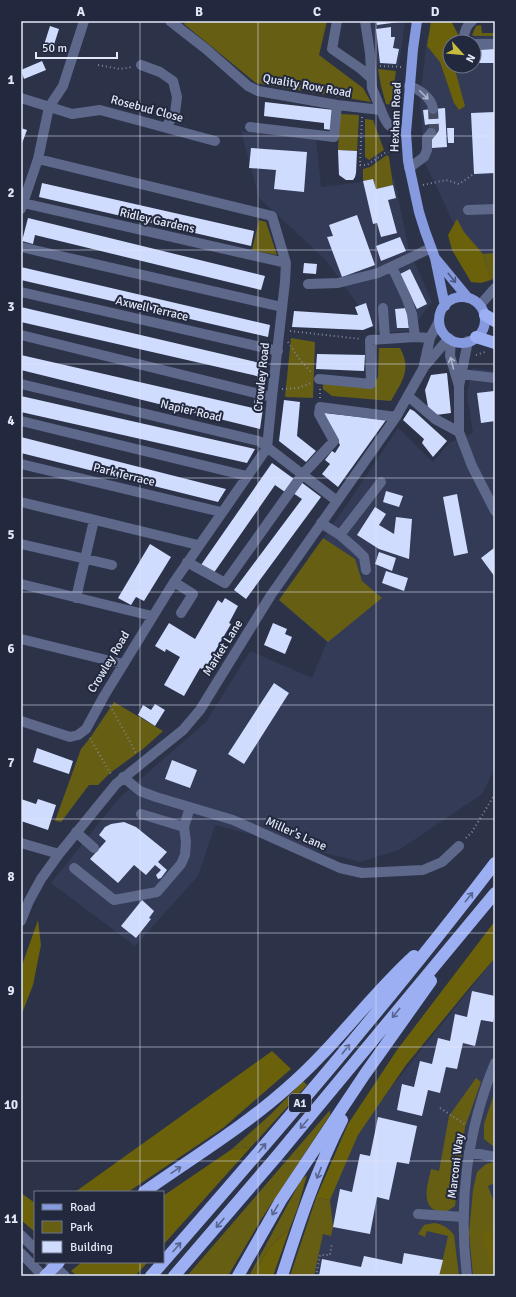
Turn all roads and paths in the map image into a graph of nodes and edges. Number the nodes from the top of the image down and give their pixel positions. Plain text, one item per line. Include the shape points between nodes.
1 (84, 21) edge
2 (170, 21) edge
3 (337, 21) edge
4 (365, 21) edge
5 (417, 21) edge
6 (471, 22) edge
7 (464, 34) edge
8 (482, 44) edge
9 (495, 44) edge
10 (98, 65) dead end
11 (141, 65) joint
12 (385, 66) dead end
13 (411, 68) junction
14 (371, 78) junction
15 (409, 86) junction
16 (21, 98) edge
17 (337, 105) junction
18 (49, 107) junction
19 (362, 108) junction
20 (433, 109) tunnel mouth
21 (381, 110) junction
22 (166, 127) junction
23 (250, 127) dead end
24 (406, 133) junction
25 (431, 133) tunnel mouth
26 (215, 140) dead end
27 (406, 145) junction
28 (38, 159) junction
29 (409, 168) junction
30 (474, 174) dead end
31 (412, 187) junction
32 (22, 206) edge
33 (495, 209) edge
34 (468, 210) dead end
35 (21, 247) edge
36 (431, 248) junction
37 (435, 258) junction
38 (286, 263) junction
39 (392, 267) junction
40 (308, 284) dead end
41 (495, 288) edge
42 (21, 292) edge
43 (468, 298) junction
44 (445, 306) junction
45 (282, 307) junction
46 (383, 308) dead end
47 (487, 313) edge
48 (439, 321) junction
49 (285, 331) junction
50 (21, 335) edge
51 (415, 337) junction
52 (430, 338) junction
53 (385, 339) junction
54 (450, 339) junction
55 (472, 339) junction
56 (370, 340) junction
57 (492, 347) edge
58 (278, 351) junction
59 (464, 358) junction
60 (424, 367) junction
61 (461, 374) junction
62 (495, 378) edge
63 (319, 379) junction
64 (21, 384) edge
65 (459, 386) junction
66 (272, 393) junction
67 (408, 396) junction
68 (320, 408) junction
69 (396, 417) junction
70 (21, 421) edge
71 (459, 432) junction
72 (267, 448) junction
73 (21, 464) edge
74 (302, 475) junction
75 (247, 476) junction
76 (381, 482) dead end
77 (337, 501) junction
78 (21, 502) edge
79 (495, 511) edge
80 (221, 512) junction
81 (94, 520) junction
82 (321, 523) junction
83 (340, 535) junction
84 (21, 544) edge
85 (198, 545) junction
86 (85, 559) junction
87 (187, 562) junction
88 (112, 565) dead end
89 (366, 570) dead end
90 (174, 582) junction
91 (21, 584) edge
92 (76, 598) junction
93 (181, 613) dead end
94 (152, 616) junction
95 (21, 639) edge
96 (123, 664) junction
97 (104, 696) junction
98 (21, 720) edge
99 (86, 729) junction
100 (141, 763) junction
101 (120, 780) junction
102 (495, 794) edge
103 (190, 807) junction
104 (141, 814) dead end
105 (184, 827) junction
106 (76, 832) junction
107 (21, 843) edge
108 (459, 846) joint
109 (94, 848) dead end
110 (59, 854) junction
111 (495, 863) edge
112 (74, 868) dead end
113 (495, 893) edge
114 (21, 921) edge
115 (445, 928) junction
116 (448, 951) junction
117 (495, 1063) edge
118 (365, 1074) junction
119 (440, 1108) dead end
120 (474, 1130) junction
121 (469, 1152) junction
122 (495, 1157) edge
123 (145, 1191) edge
124 (418, 1214) dead end
125 (464, 1217) junction
126 (21, 1236) edge
127 (332, 1243) dead end
128 (34, 1247) edge
129 (21, 1253) edge
130 (164, 1261) edge
131 (55, 1263) edge
132 (162, 1263) edge
133 (21, 1273) edge
134 (25, 1276) edge
135 (44, 1276) edge
136 (65, 1276) edge
137 (151, 1276) edge
138 (174, 1276) edge
139 (238, 1276) edge
140 (282, 1276) edge
141 (316, 1276) edge
142 (467, 1276) edge

1 - 18 street via 63,86
2 - 17 street, Quality Row Road via 248,86 258,91
3 - 14 street via 332,49
4 - 14 street
5 - 13 main road, Hexham Road
6 - 7 street
8 - 9 street
10 - 11 path via 120,69
11 - 22 street via 160,72 172,81 177,97 175,113
12 - 13 path
13 - 15 main road, Hexham Road
14 - 21 street via 372,88
15 -> 20 street via 422,92
15 - 24 main road, Hexham Road
16 - 18 street, Rosebud Close
17 - 19 street, Quality Row Road
17 - 23 street via 334,137
18 - 22 street, Rosebud Close via 72,114 100,110
18 - 28 street
19 - 21 street, Quality Row Road
19 - 27 path via 360,165 367,165 385,153
21 - 24 street via 386,123 392,129
22 - 26 street, Rosebud Close
24 - 27 main road, Hexham Road
25 - 29 street via 427,138 424,157
27 - 29 main road, Hexham Road
28 - 32 street
28 - 38 street, Crowley Road via 272,216
29 - 31 main road, Hexham Road
30 - 31 path via 459,184 446,180
31 - 36 main road, Hexham Road
32 - 38 street, Ridley Gardens
33 - 34 street
35 - 45 street
36 - 37 main road, Hexham Road
36 - 39 street
37 -> 43 main road, Hexham Road
37 - 44 main road, Hexham Road
38 - 45 street, Crowley Road
39 - 40 street via 338,283
39 - 51 street via 412,314
41 - 47 street
42 - 58 street, Axwell Terrace
43 - 44 main road via 456,298
43 - 47 main road via 473,299
44 - 48 main road
45 - 49 street, Crowley Road
46 - 53 street
47 - 55 main road via 484,327
48 - 52 street, Market Lane
48 - 54 main road via 443,333
49 - 56 path
49 - 58 street, Crowley Road
49 - 63 path via 288,342 300,360
50 - 66 street
51 - 52 street
51 - 53 street
52 - 60 street, Market Lane
53 - 56 street
54 - 55 main road via 459,342
54 - 60 street, Market Lane
65 -> 54 street via 450,356
55 - 57 highway
55 - 59 street
56 - 63 street via 371,384
57 - 59 path via 471,359
58 - 66 street, Crowley Road
59 - 61 street
60 - 67 street, Market Lane
61 - 62 street
61 - 65 street
63 - 66 path via 298,388
63 - 68 path
64 - 72 street, Napier Road via 259,441
65 - 71 street
66 - 72 street, Crowley Road
67 - 69 street, Market Lane
67 - 71 street via 435,419
68 - 69 street
68 - 74 street via 319,414 334,441
69 - 77 street, Market Lane
70 - 75 street
71 - 79 street via 472,466
72 - 74 street, Napier Road
72 - 75 street, Crowley Road
73 - 80 street, Park Terrace
74 - 77 street, Napier Road
74 - 87 street via 225,583
75 - 80 street, Crowley Road
76 - 83 street
77 - 82 street, Market Lane
78 - 81 street
80 - 85 street, Crowley Road
81 - 85 street
81 - 86 street
82 - 83 street
82 - 100 street, Market Lane via 271,595 200,710 183,730
83 - 89 street via 364,557
84 - 86 street
85 - 87 street, Crowley Road
86 - 88 street
86 - 92 street
87 - 90 street, Crowley Road
90 - 93 street via 193,594
90 - 94 street, Crowley Road
91 - 92 street
92 - 94 street
94 - 96 street, Crowley Road
95 - 96 street
96 - 97 street, Crowley Road
97 - 99 street, Crowley Road
97 - 100 path
98 - 99 street via 70,737
99 - 101 path
100 - 101 street, Market Lane
101 - 103 street, Miller's Lane via 140,791
101 - 106 street, Market Lane
102 - 108 path via 472,832
103 - 105 street
103 - 108 street, Miller's Lane via 233,820 340,868 362,873 424,870 442,862
104 - 105 street
105 - 112 street via 185,855 181,864 157,892 114,900
106 - 109 street
106 - 110 street, Market Lane
107 - 110 street
110 - 114 street, Market Lane via 41,879
115 -> 111 highway, A1
113 - 116 highway, A1
123 -> 115 highway via 248,1120 287,1089 328,1048 394,974
130 -> 115 highway, A1
116 - 118 highway via 427,988
116 -> 138 highway, A1
117 - 120 street, Marconi Way via 481,1100
118 -> 139 highway via 281,1200
118 -> 140 highway via 331,1142 304,1210
119 - 120 path
120 - 121 street, Marconi Way
121 - 122 street
121 - 125 street, Marconi Way
124 - 125 street
125 - 142 street, Marconi Way
126 - 128 street
127 - 141 path via 330,1256 320,1255
129 - 135 street
131 - 135 highway
131 - 136 street
137 -> 132 highway, A1
133 - 134 path

